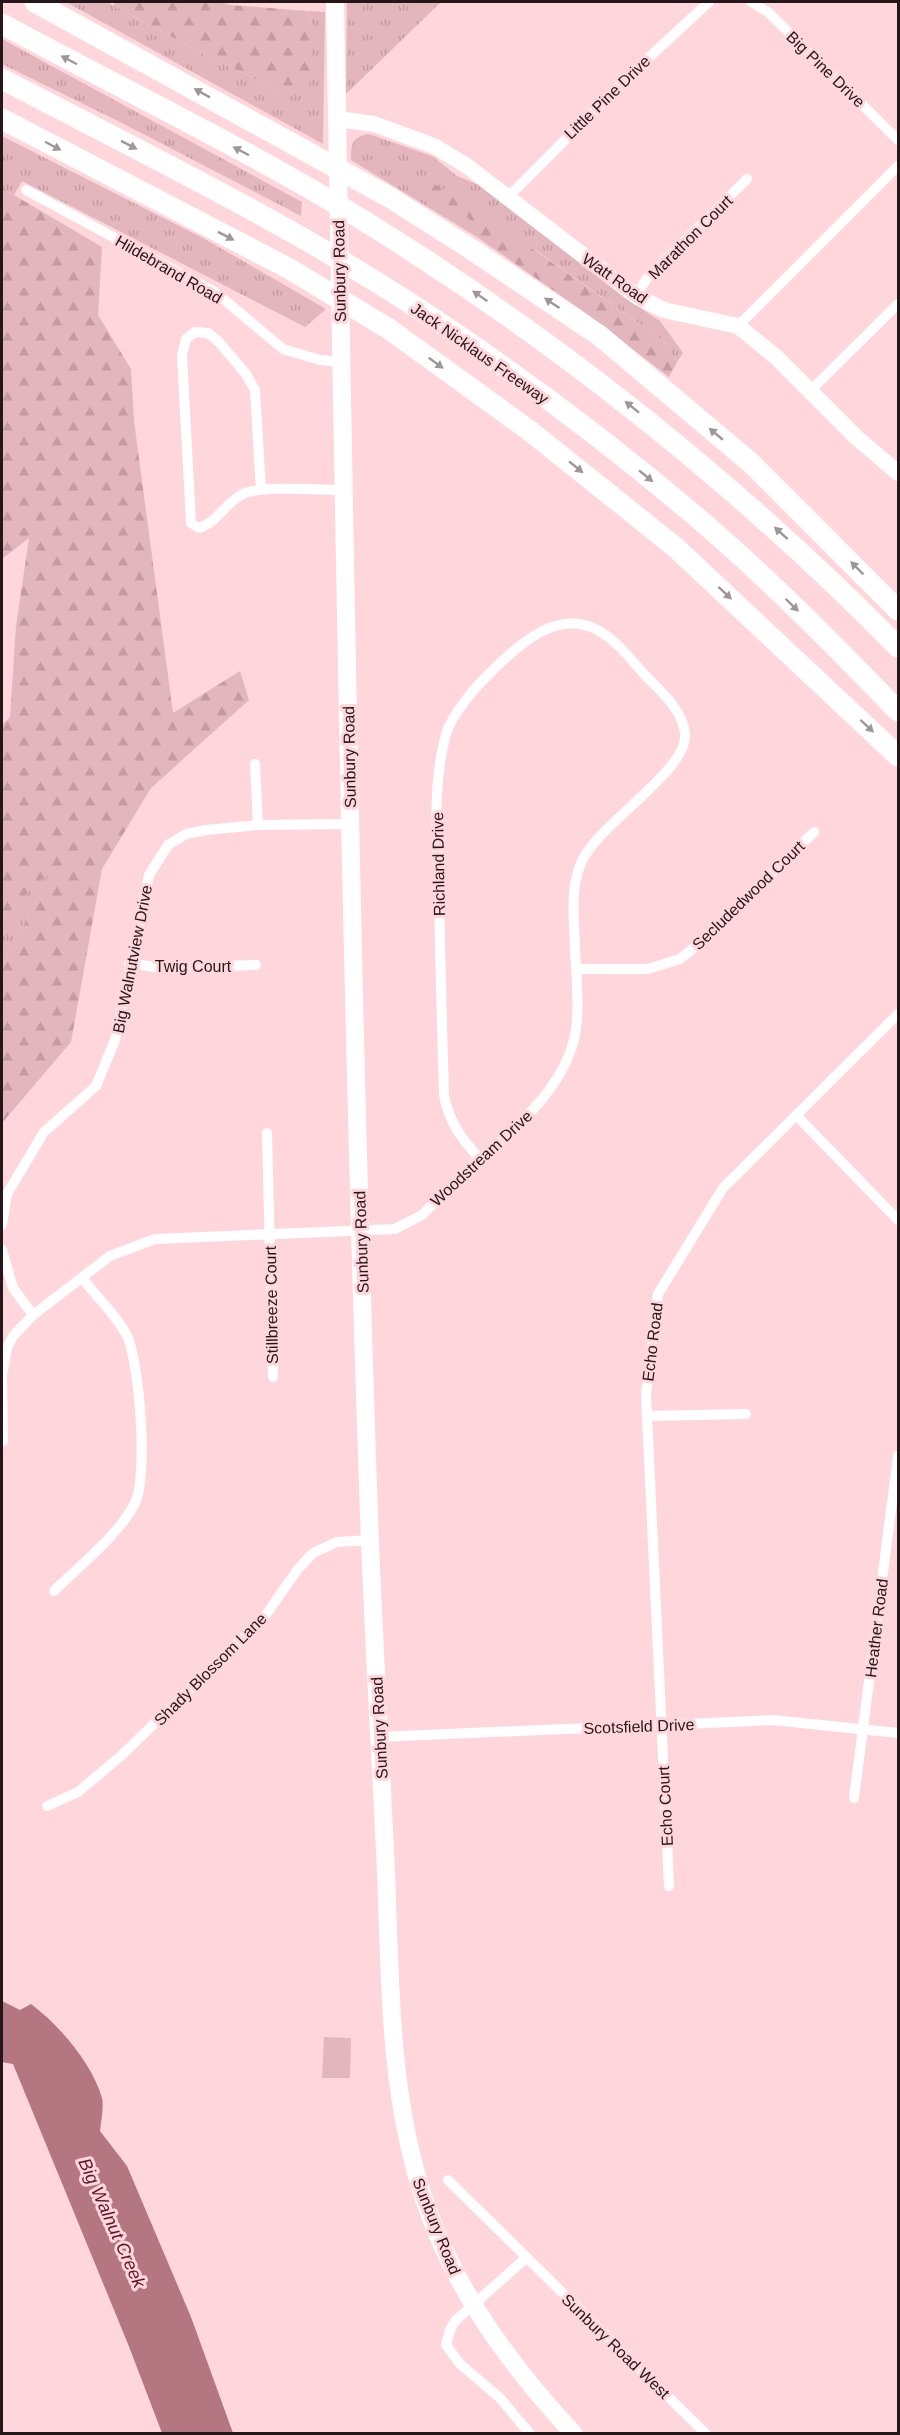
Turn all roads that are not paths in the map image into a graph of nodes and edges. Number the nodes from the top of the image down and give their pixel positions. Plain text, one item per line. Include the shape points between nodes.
1 (35, 2) edge
2 (335, 2) edge
3 (709, 2) edge
4 (751, 2) edge
5 (2, 24) edge
6 (2, 79) edge
7 (2, 119) edge
8 (338, 119) junction
9 (898, 140) edge
10 (898, 166) edge
11 (747, 179) dead end
12 (27, 190) dead end
13 (508, 197) junction
14 (636, 296) junction
15 (898, 304) edge
16 (738, 326) junction
17 (340, 362) junction
18 (811, 390) junction
19 (898, 473) edge
20 (261, 490) junction
21 (343, 490) junction
22 (898, 610) edge
23 (570, 624) joint
24 (898, 647) edge
25 (898, 711) edge
26 (898, 756) edge
27 (255, 764) dead end
28 (350, 824) junction
29 (258, 825) junction
30 (814, 832) dead end
31 (129, 963) junction
32 (256, 965) dead end
33 (576, 969) junction
34 (898, 1014) edge
35 (796, 1114) junction
36 (267, 1133) dead end
37 (479, 1158) junction
38 (898, 1220) edge
39 (2, 1225) edge
40 (361, 1231) junction
41 (269, 1233) junction
42 (2, 1250) edge
43 (82, 1278) junction
44 (33, 1315) junction
45 (273, 1377) dead end
46 (746, 1414) dead end
47 (648, 1416) junction
48 (3, 1441) dead end
49 (898, 1456) edge
50 (894, 1518) edge
51 (370, 1540) junction
52 (54, 1591) dead end
53 (661, 1726) junction
54 (864, 1728) junction
55 (898, 1733) edge
56 (379, 1737) junction
57 (854, 1798) dead end
58 (46, 1806) dead end
59 (669, 1886) dead end
60 (448, 2180) dead end
61 (526, 2258) junction
62 (471, 2304) junction
63 (530, 2433) edge
64 (574, 2433) edge
65 (706, 2433) edge

22 -> 1 highway via 751,463 600,336 388,197
2 - 8 main road, Sunbury Road
3 - 13 street, Little Pine Drive via 624,80
4 - 9 street, Big Pine Drive via 768,12
24 -> 5 highway via 785,537 617,395 478,295 293,179
6 -> 25 highway, Jack Nicklaus Freeway via 293,233 455,333 584,425 699,519
7 -> 26 highway via 288,268 389,329 530,431 675,547
8 - 13 street, Watt Road via 375,124 435,146
8 - 17 main road, Sunbury Road
10 - 16 street
11 - 14 street, Marathon Court via 647,278
12 - 17 street, Hildebrand Road via 215,292 284,349
13 - 14 street, Watt Road
14 - 16 street, Watt Road via 664,310
15 - 18 street
16 - 18 street
17 - 21 main road, Sunbury Road
18 - 19 street
20 - 20 street via 231,501 204,527 190,523 182,355 186,339 195,332 208,333 218,340 252,383 257,401
20 - 21 street
21 - 28 main road, Sunbury Road
23 - 33 street, Woodstream Drive via 599,631 611,640 670,701 681,717 685,736 681,753 671,767 601,835 581,862 574,896
23 - 37 street, Richland Drive via 523,640 478,684 447,730 436,784 444,1095 448,1117
27 - 29 street
28 - 29 street, Big Walnutview Drive
28 - 40 main road, Sunbury Road
29 - 31 street, Big Walnutview Drive via 186,834 168,845 149,875
30 - 33 street, Secludedwood Court via 680,959 648,969
31 - 32 street, Twig Court via 160,968
31 - 39 street, Big Walnutview Drive via 115,1040 96,1086 45,1132 7,1194
33 - 37 street, Woodstream Drive via 575,1027 568,1055 546,1097
34 - 35 street, Echo Road
35 - 38 street
35 - 47 street, Echo Road via 723,1188 658,1294 646,1394
36 - 41 street, Stillbreeze Court
37 - 40 street, Woodstream Drive via 422,1215 395,1229
40 - 41 street, Woodstream Drive
40 - 51 main road, Sunbury Road
41 - 43 street, Woodstream Drive via 155,1239 110,1256
41 - 45 street, Stillbreeze Court
42 - 44 street via 13,1288
43 - 44 street, Woodstream Drive
43 - 52 street via 127,1335 138,1374 141,1481 136,1502 125,1520
44 - 48 street, Woodstream Drive via 22,1324 7,1348 2,1376
46 - 47 street
47 - 53 street, Echo Road
49 - 50 street, Heather Road
50 - 54 street, Heather Road
51 - 56 main road, Sunbury Road
51 - 58 street, Shady Blossom Lane via 337,1542 313,1553 266,1616 122,1755 78,1792
53 - 54 street, Scotsfield Drive via 773,1720
53 - 56 street, Scotsfield Drive
53 - 59 street, Echo Court
54 - 55 street, Scotsfield Drive
54 - 57 street, Heather Road
56 - 62 main road, Sunbury Road via 400,2094 425,2204
60 - 61 street, Sunbury Road West
61 - 62 street
61 - 65 street, Sunbury Road West
62 - 63 street via 452,2324 447,2337 449,2350
62 - 64 main road, Sunbury Road via 493,2337

